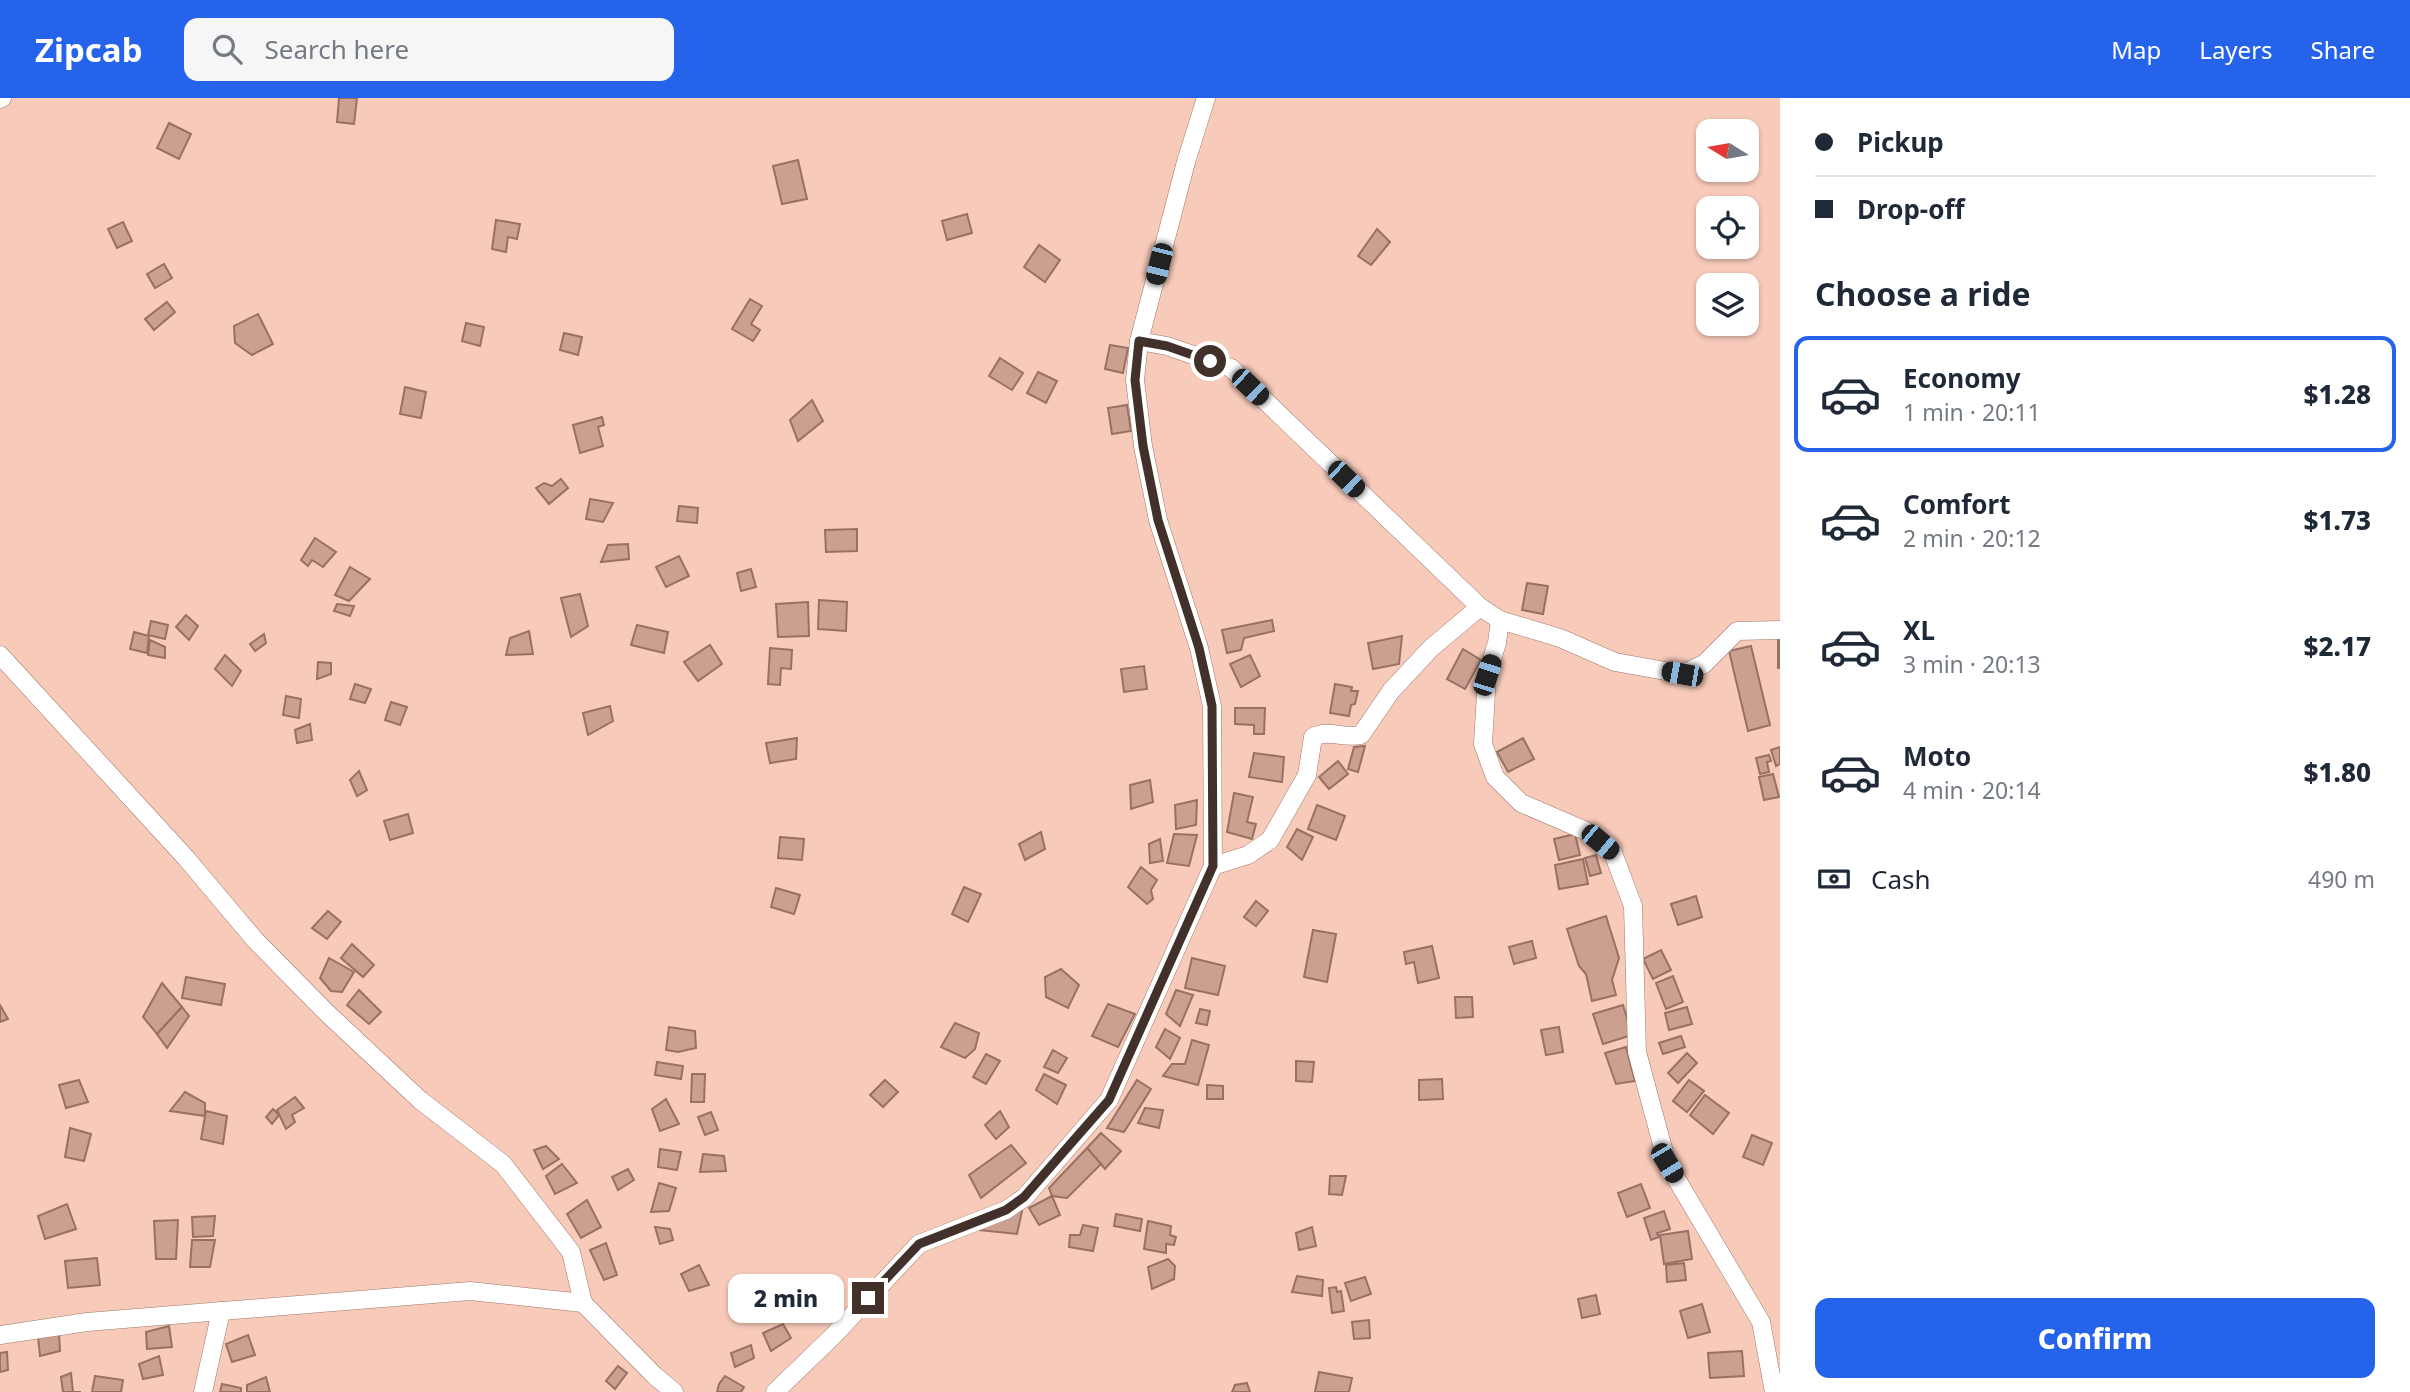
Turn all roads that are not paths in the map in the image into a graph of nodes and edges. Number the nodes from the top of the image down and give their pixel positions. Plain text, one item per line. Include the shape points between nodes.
1 (1206, 98) edge
2 (1139, 341) junction
3 (1480, 607) junction
4 (1500, 620) junction
5 (1780, 630) edge
6 (0, 655) edge
7 (1213, 866) junction
8 (583, 1303) junction
9 (220, 1311) junction
10 (0, 1335) edge
11 (203, 1392) edge
12 (674, 1392) edge
13 (775, 1392) edge
14 (1774, 1392) edge

1 - 2 street
2 - 3 street via 1231,368
2 - 7 street via 1135,380 1143,446 1158,520 1199,648 1212,706
3 - 4 street
3 - 7 street via 1391,691 1361,735 1323,732 1313,737 1307,775 1270,840 1248,855
4 - 5 street via 1560,638 1615,662 1682,674 1704,664 1737,631
4 - 14 street via 1487,675 1483,744 1495,777 1521,803 1586,831 1613,853 1633,906 1637,1052 1667,1163 1761,1322
6 - 8 street via 187,858 255,940 328,1014 420,1100 503,1164 570,1252
7 - 13 street via 1109,1100 1024,1197 1006,1210 919,1244
8 - 9 street via 470,1291
8 - 12 street
9 - 10 street
9 - 11 street

